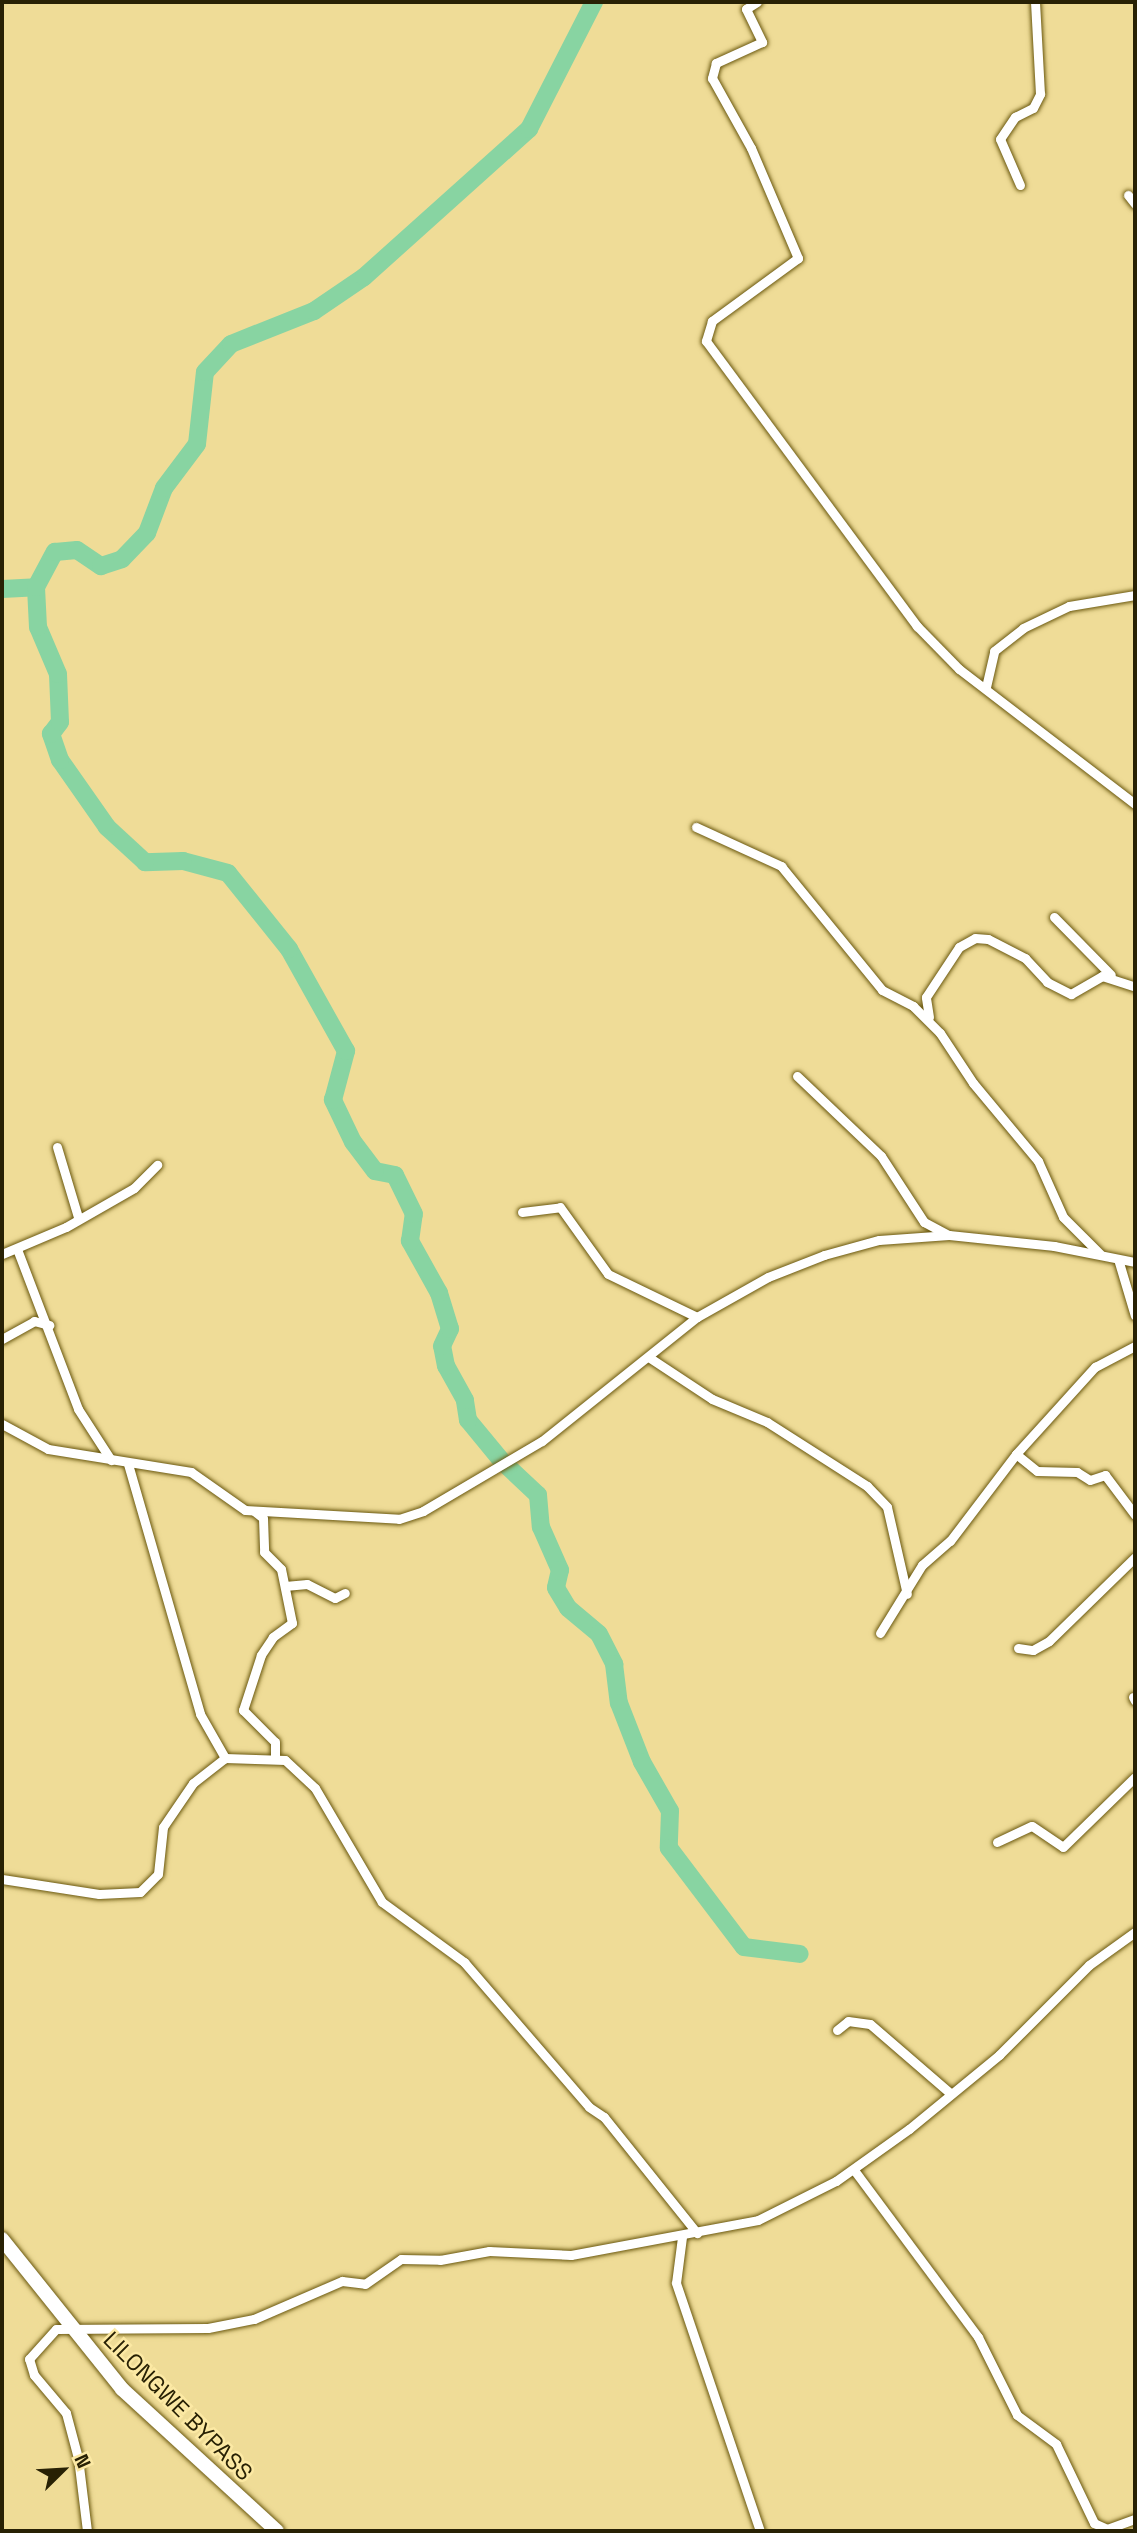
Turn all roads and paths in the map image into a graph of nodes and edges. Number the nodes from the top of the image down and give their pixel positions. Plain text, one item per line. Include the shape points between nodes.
1 (757, 2) edge
2 (1035, 2) edge
3 (1020, 185) dead end
4 (1128, 195) dead end
5 (1135, 204) edge
6 (1135, 595) edge
7 (986, 687) junction
8 (1135, 804) edge
9 (696, 827) dead end
10 (1054, 917) dead end
11 (1111, 975) junction
12 (1135, 987) edge
13 (940, 1033) junction
14 (797, 1076) dead end
15 (57, 1147) dead end
16 (157, 1165) dead end
17 (522, 1212) dead end
18 (78, 1217) junction
19 (949, 1235) junction
20 (17, 1249) junction
21 (2, 1255) edge
22 (1102, 1256) junction
23 (1118, 1259) junction
24 (1135, 1262) edge
25 (1135, 1316) edge
26 (697, 1317) junction
27 (49, 1325) junction
28 (2, 1339) edge
29 (1135, 1346) edge
30 (650, 1358) junction
31 (2, 1424) edge
32 (1016, 1454) junction
33 (111, 1460) junction
34 (128, 1464) junction
35 (254, 1511) junction
36 (1135, 1515) edge
37 (1135, 1558) edge
38 (285, 1586) junction
39 (345, 1593) dead end
40 (907, 1594) junction
41 (880, 1633) dead end
42 (1018, 1648) dead end
43 (225, 1758) junction
44 (275, 1758) junction
45 (1135, 1777) edge
46 (997, 1842) dead end
47 (2, 1879) edge
48 (1135, 1932) edge
49 (837, 2030) dead end
50 (950, 2094) junction
51 (854, 2170) junction
52 (697, 2233) junction
53 (682, 2237) junction
54 (2, 2239) edge
55 (7, 2253) edge
56 (71, 2329) junction
57 (1135, 2519) edge
58 (87, 2531) edge
59 (277, 2531) edge
60 (760, 2531) edge

1 - 7 street via 746,9 762,42 716,63 712,78 751,148 798,257 712,321 706,341 889,594 959,669
2 - 3 street via 1040,93 1033,108 1015,117 1000,139
4 - 5 street
6 - 7 street via 1069,606 1023,628 993,651
7 - 8 street
9 - 13 street via 781,866 882,990 913,1006
10 - 11 street
11 - 12 street
11 - 13 street via 1072,994 1047,982 1025,958 988,939 975,938 959,947 926,997 925,1011
13 - 22 street via 1038,1161 1063,1217
14 - 19 street via 881,1156 924,1222
15 - 18 street
16 - 18 street via 134,1188
17 - 26 street via 560,1207 608,1274
18 - 20 street
19 - 22 street
19 - 26 street via 879,1240 824,1255 768,1277
20 - 21 street
20 - 27 street
22 - 23 street
23 - 24 street
23 - 25 street
26 - 30 street
27 - 28 street via 34,1321
27 - 33 street via 78,1409
29 - 32 street via 1095,1367
30 - 35 street via 542,1441 412,1517
30 - 40 street via 712,1399 767,1422 867,1486 887,1507
31 - 33 street via 48,1449
32 - 36 street via 1037,1471 1077,1472 1090,1480 1105,1475
32 - 40 street via 950,1541 922,1565
33 - 34 street
34 - 35 street via 191,1472 237,1506
34 - 43 street via 207,1733
35 - 38 street via 263,1518 264,1552 281,1569
37 - 42 street via 1049,1641 1033,1650
38 - 39 street via 307,1584 335,1598
38 - 44 street via 292,1623 273,1637 261,1655 243,1710 275,1742
40 - 41 street
43 - 44 street
43 - 47 street via 175,1805 163,1827 158,1874 140,1892 99,1894
44 - 52 street via 301,1771 315,1788 382,1902 464,1962 589,2107 604,2117
45 - 46 street via 1063,1847 1032,1826
48 - 50 street via 1089,1965 999,2055
49 - 50 street via 848,2021 870,2024
50 - 51 street
51 - 52 street via 758,2220
51 - 57 street via 978,2337 1017,2415 1056,2444 1094,2523 1107,2529
52 - 53 street
53 - 56 street via 571,2255 489,2251 440,2260 401,2259 365,2284 342,2281 254,2319 208,2328
53 - 60 street via 676,2283
54 - 55 main road, LILONGWE BYPASS
55 - 56 main road, LILONGWE BYPASS
56 - 58 street via 55,2329 29,2359 34,2375 65,2413 78,2458
56 - 59 main road, LILONGWE BYPASS via 180,2446

